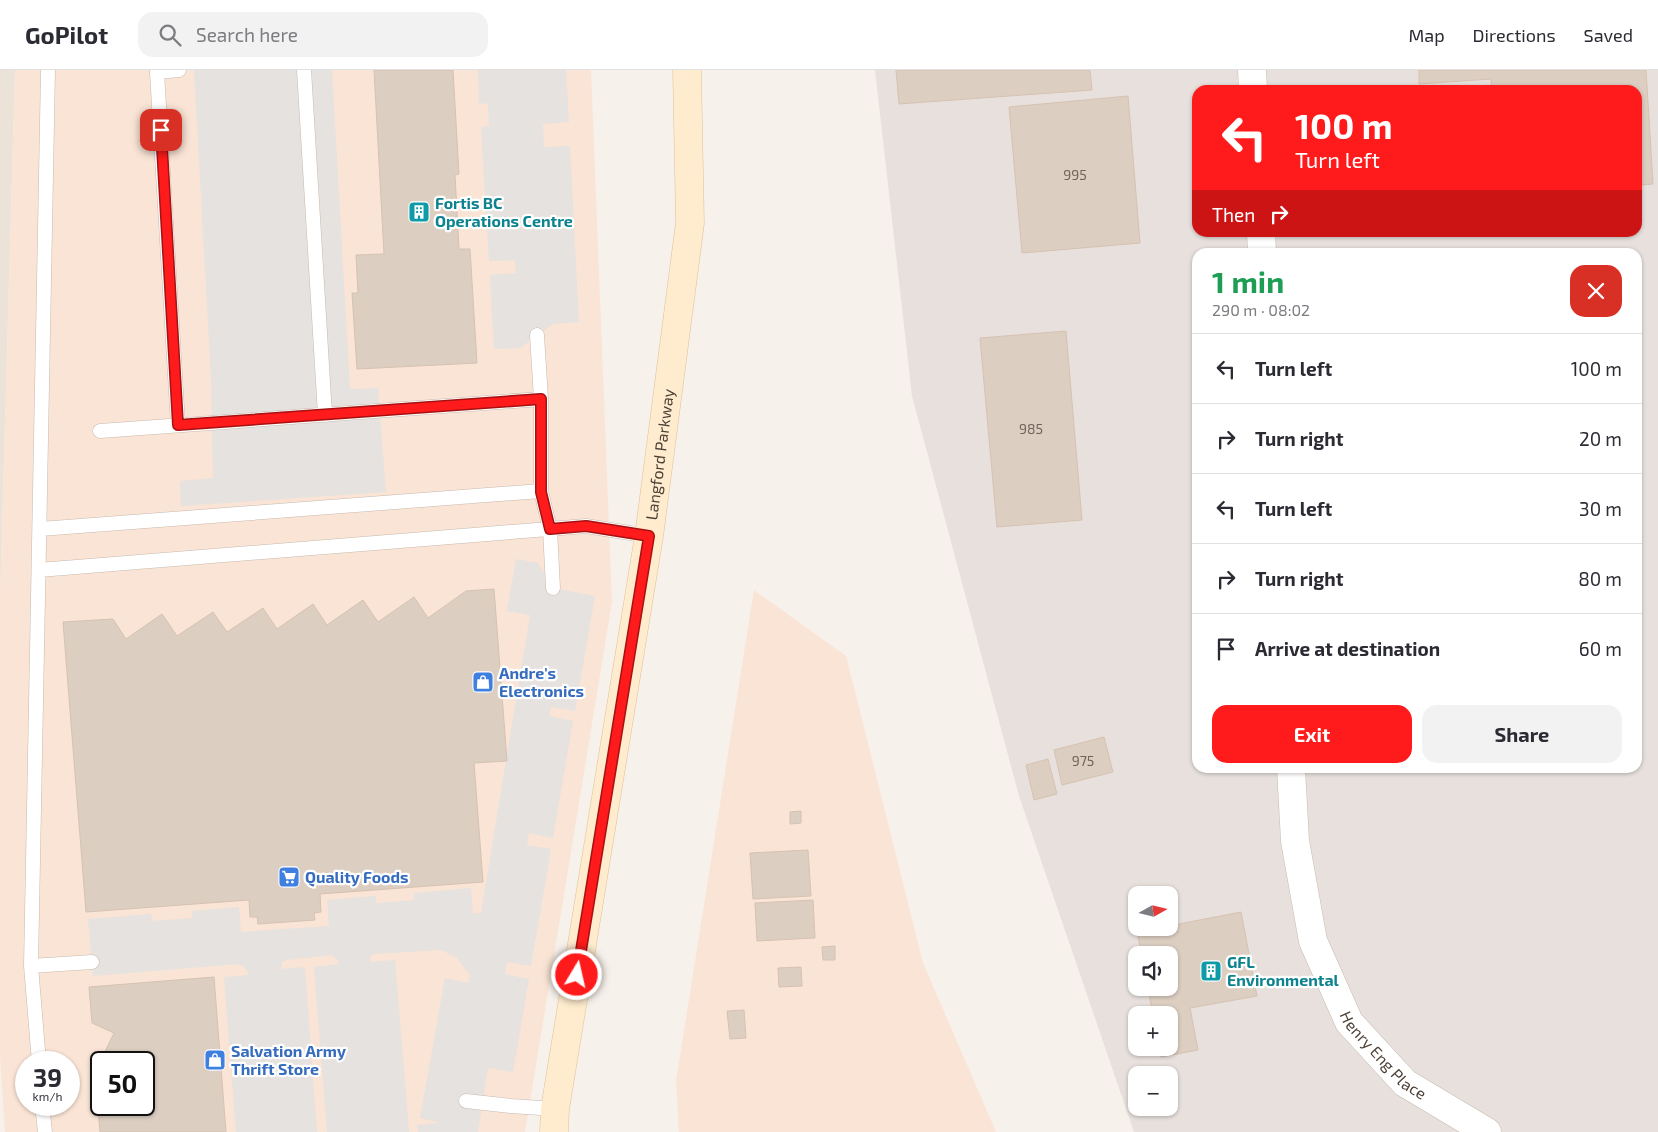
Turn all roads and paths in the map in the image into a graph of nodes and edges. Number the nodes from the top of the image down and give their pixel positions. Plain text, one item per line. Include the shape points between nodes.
1 (48, 70) edge
2 (179, 70) edge
3 (304, 70) edge
4 (687, 70) edge
5 (1252, 70) edge
6 (1253, 85) edge
7 (537, 336) dead end
8 (541, 399) junction
9 (325, 415) junction
10 (178, 425) junction
11 (100, 431) dead end
12 (541, 492) junction
13 (40, 529) junction
14 (550, 529) junction
15 (649, 536) junction
16 (39, 570) junction
17 (553, 588) dead end
18 (1291, 773) edge
19 (92, 962) dead end
20 (31, 966) junction
21 (38, 1051) edge
22 (466, 1101) dead end
23 (43, 1116) edge
24 (555, 1120) edge
25 (45, 1132) edge
26 (1487, 1132) edge

1 - 13 lane
2 - 10 lane via 157,72
3 - 9 lane
4 - 15 main road, Langford Parkway via 690,223
5 - 6 street
7 - 8 lane
8 - 9 lane
8 - 12 lane
9 - 10 lane
10 - 11 lane
12 - 13 lane
12 - 14 lane
13 - 16 lane
14 - 15 lane via 586,526
14 - 16 lane
14 - 17 lane
15 - 24 main road, Langford Parkway
16 - 20 lane
18 - 26 street, Henry Eng Place via 1295,841 1313,941 1349,1022 1405,1084
19 - 20 lane
20 - 21 lane
22 - 24 lane via 516,1107
23 - 25 lane

